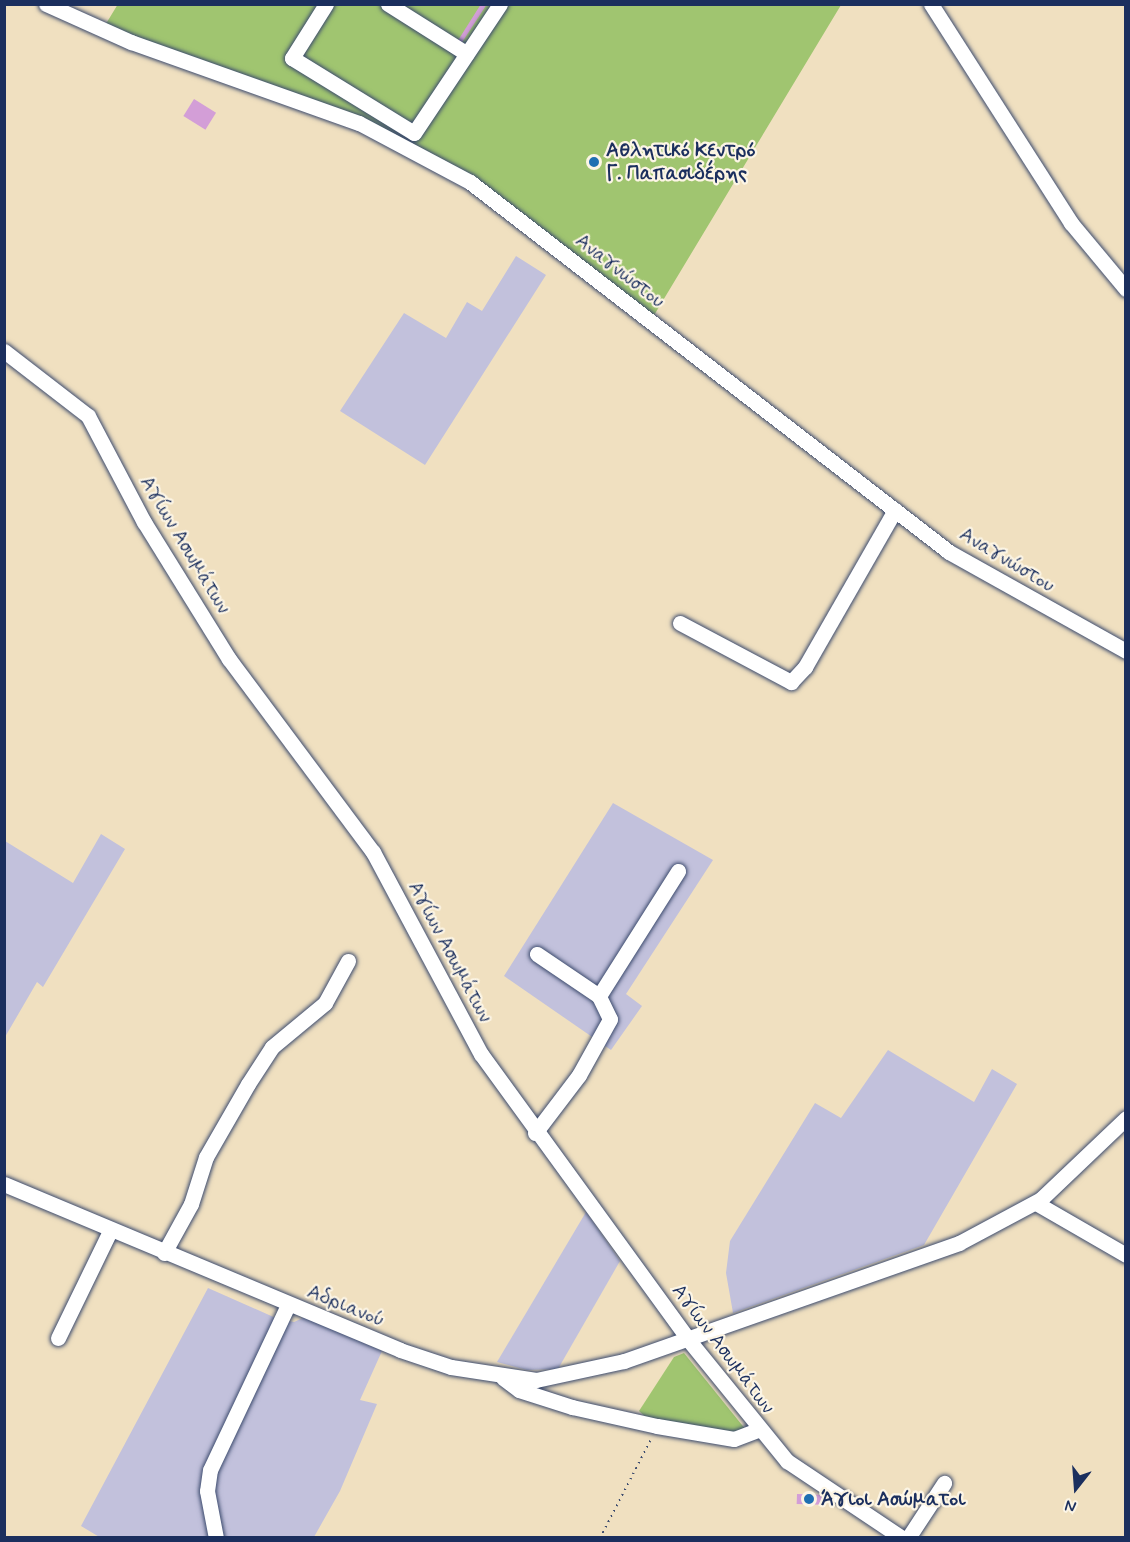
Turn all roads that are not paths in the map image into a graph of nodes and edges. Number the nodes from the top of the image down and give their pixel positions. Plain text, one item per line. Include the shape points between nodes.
1 (46, 4) edge
2 (326, 4) edge
3 (388, 4) edge
4 (500, 4) edge
5 (932, 4) edge
6 (467, 54) junction
7 (414, 132) junction
8 (409, 148) junction
9 (1125, 289) edge
10 (4, 351) edge
11 (895, 510) junction
12 (680, 623) dead end
13 (1125, 651) edge
14 (678, 871) dead end
15 (537, 954) dead end
16 (348, 960) dead end
17 (599, 996) junction
18 (1125, 1118) edge
19 (535, 1133) junction
20 (6, 1189) edge
21 (1036, 1203) junction
22 (111, 1229) junction
23 (164, 1253) junction
24 (1125, 1255) edge
25 (288, 1305) junction
26 (57, 1338) dead end
27 (687, 1338) junction
28 (502, 1377) junction
29 (758, 1430) junction
30 (944, 1483) dead end
31 (882, 1533) edge
32 (216, 1538) edge
33 (902, 1538) edge
34 (908, 1538) edge

1 - 8 street, Αναγνώστου via 131,42 359,123
2 - 7 street via 292,58
3 - 6 street
4 - 6 street
5 - 9 street via 1071,223
6 - 7 street
7 - 8 street
8 - 11 street, Αναγνώστου via 479,189
10 - 19 street, Αγίων Ασωμάτων via 88,416 144,522 229,659 373,852 481,1054
11 - 12 street via 805,667 791,682
11 - 13 street, Αναγνώστου via 949,552
14 - 17 street
15 - 17 street
16 - 23 street via 326,1003 272,1047 248,1084 206,1157 191,1204
17 - 19 street via 608,1010 608,1026
18 - 21 street, Αδριανού
19 - 27 street, Αγίων Ασωμάτων
20 - 22 street, Αδριανού
21 - 24 street
21 - 27 street, Αδριανού via 1012,1219 884,1272
22 - 23 street, Αδριανού
22 - 26 street
23 - 25 street, Αδριανού
25 - 28 street, Αδριανού via 451,1367
25 - 32 street via 210,1470 207,1491
27 - 28 street, Αδριανού via 574,1372 536,1380
27 - 29 street, Αγίων Ασωμάτων
28 - 29 street via 519,1390 657,1426 734,1439
29 - 31 street, Αγίων Ασωμάτων via 808,1479
30 - 34 street
31 - 33 street, Αγίων Ασωμάτων

